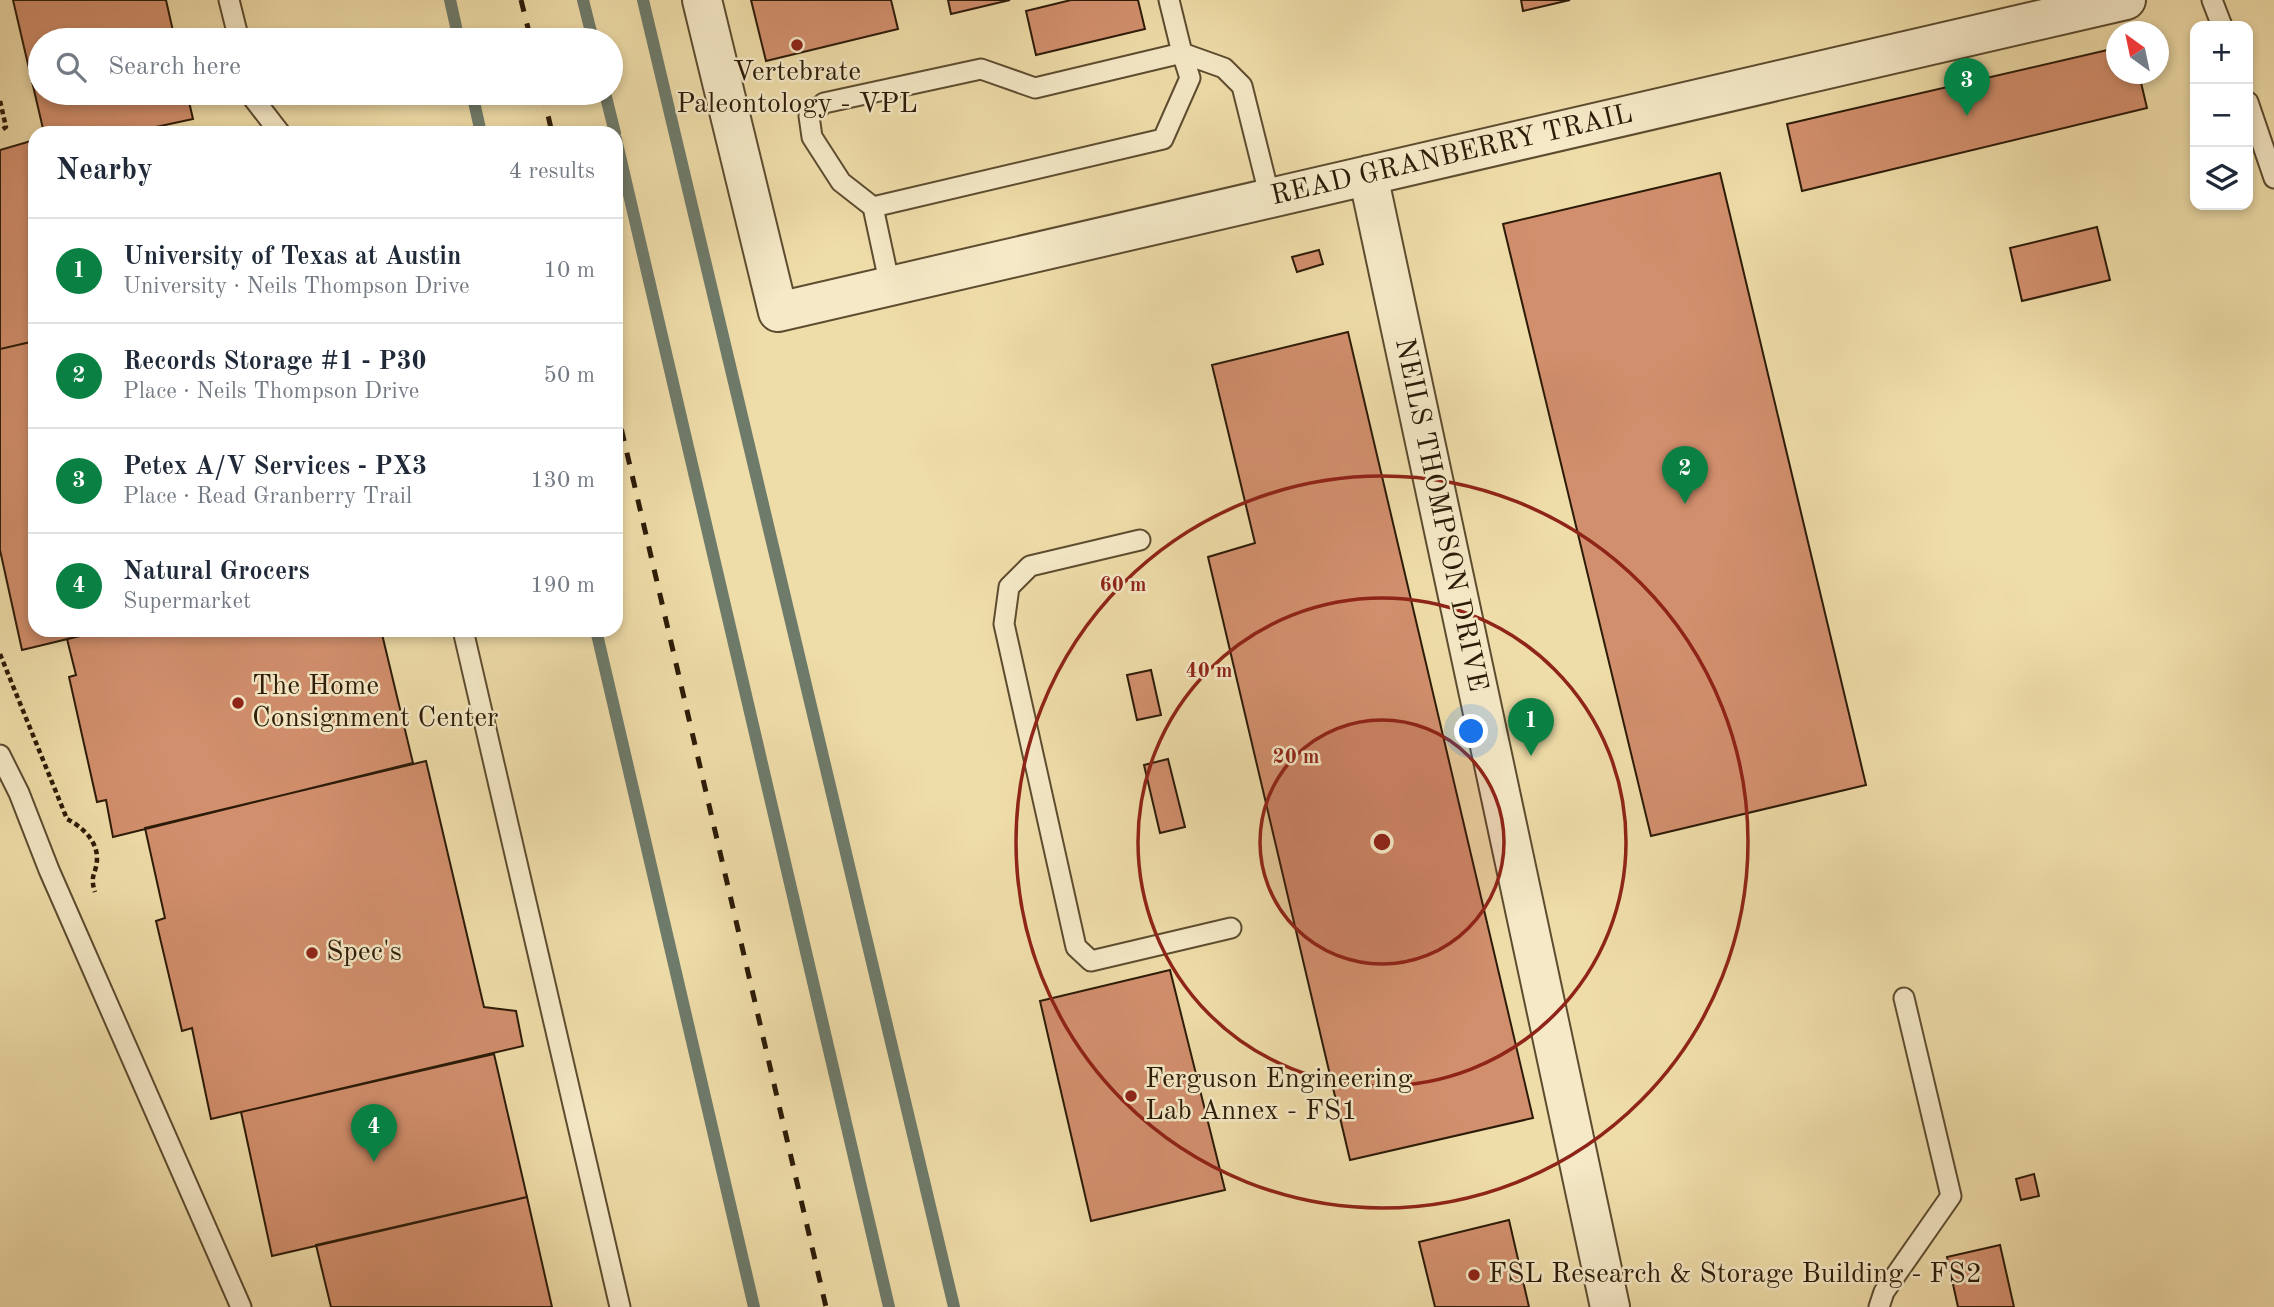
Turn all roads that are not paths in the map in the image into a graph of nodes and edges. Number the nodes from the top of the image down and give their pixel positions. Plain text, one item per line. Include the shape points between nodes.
1 (229, 0) edge
2 (702, 0) edge
3 (1169, 0) edge
4 (2126, 0) edge
5 (2212, 0) edge
6 (2219, 21) edge
7 (236, 28) edge
8 (1182, 53) junction
9 (258, 105) edge
10 (2253, 117) edge
11 (275, 126) edge
12 (1368, 176) junction
13 (2274, 178) edge
14 (1270, 198) junction
15 (873, 207) junction
16 (890, 286) junction
17 (1140, 540) dead end
18 (465, 637) edge
19 (0, 755) edge
20 (1231, 928) dead end
21 (1904, 998) dead end
22 (241, 1307) edge
23 (620, 1307) edge
24 (1610, 1307) edge
25 (1879, 1307) edge

1 - 7 lane
2 - 16 street, READ GRANBERRY TRAIL via 778,312
3 - 8 lane
4 - 12 street, READ GRANBERRY TRAIL
5 - 6 lane
8 - 14 lane via 1224,68 1242,86
8 - 15 lane via 1191,78 1163,139
8 - 15 lane via 1035,88 981,69 824,103 809,116 812,136 841,182
9 - 11 lane
10 - 13 lane
12 - 14 street, READ GRANBERRY TRAIL
12 - 24 street, NEILS THOMPSON DRIVE
14 - 16 street, READ GRANBERRY TRAIL
15 - 16 lane
17 - 20 lane via 1030,566 1009,587 1004,624 1076,947 1091,961
18 - 23 lane
19 - 22 lane
21 - 25 lane via 1951,1196 1884,1292

